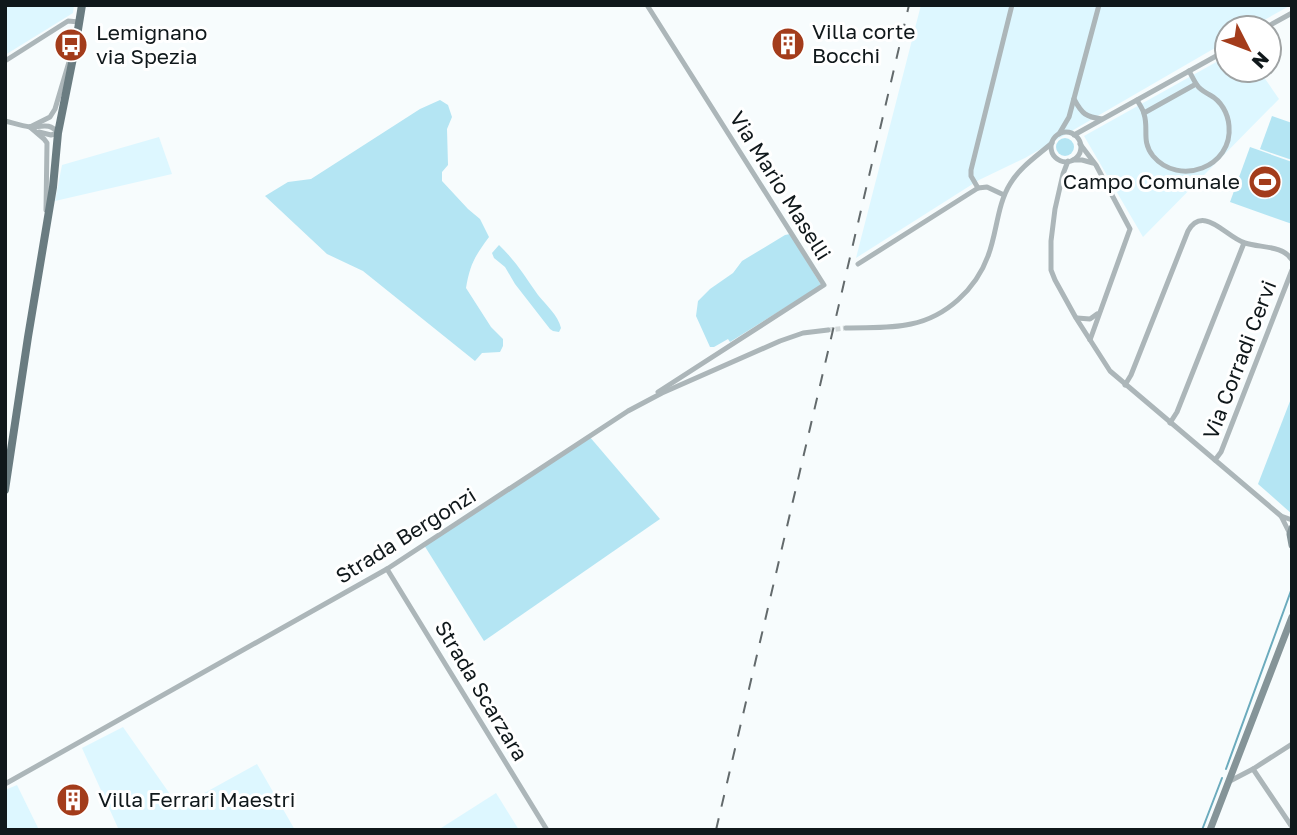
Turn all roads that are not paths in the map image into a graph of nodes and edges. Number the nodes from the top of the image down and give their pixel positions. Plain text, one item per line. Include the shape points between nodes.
1 (82, 5) edge
2 (647, 5) edge
3 (1012, 5) edge
4 (1099, 5) edge
5 (79, 22) junction
6 (75, 48) junction
7 (1213, 58) edge
8 (5, 61) edge
9 (1189, 71) junction
10 (1196, 84) junction
11 (1074, 99) junction
12 (1137, 100) junction
13 (1144, 113) junction
14 (1069, 117) junction
15 (1102, 119) junction
16 (5, 121) edge
17 (30, 127) junction
18 (1085, 129) junction
19 (58, 133) junction
20 (1059, 134) junction
21 (1073, 134) junction
22 (1052, 142) junction
23 (1080, 143) junction
24 (1038, 155) junction
25 (1056, 157) junction
26 (1071, 160) junction
27 (1096, 165) junction
28 (1063, 174) junction
29 (978, 188) junction
30 (1004, 195) junction
31 (46, 226) junction
32 (1244, 243) junction
33 (1292, 260) edge
34 (858, 264) dead end
35 (1292, 270) edge
36 (1099, 311) junction
37 (1076, 318) junction
38 (846, 328) tunnel mouth
39 (828, 330) tunnel mouth
40 (1090, 340) junction
41 (727, 349) junction
42 (729, 363) junction
43 (1125, 385) junction
44 (640, 404) junction
45 (1170, 423) junction
46 (1215, 460) junction
47 (5, 490) edge
48 (1282, 516) junction
49 (1292, 520) edge
50 (1291, 531) edge
51 (1292, 545) edge
52 (387, 569) junction
53 (1292, 617) edge
54 (1292, 744) edge
55 (1253, 769) junction
56 (1227, 782) junction
57 (5, 784) edge
58 (1292, 827) edge
59 (547, 830) edge
60 (1210, 830) edge

1 - 5 main road
2 - 41 street, Via Mario Maselli via 824,285
3 - 29 street via 971,170
4 - 11 street
5 - 6 main road
5 - 8 street via 68,21
6 - 17 street via 55,109 50,117
6 - 19 main road
7 - 9 street
9 - 10 street
9 - 12 street
10 - 13 street
10 - 13 street via 1221,103 1229,125 1224,150 1209,164 1185,172 1159,162 1148,149
11 - 14 street
11 - 15 street via 1084,114
12 - 13 street
12 - 15 street
14 - 20 street
14 - 21 street
15 - 18 street
16 - 17 street
17 - 19 street via 44,134
17 - 31 street via 47,143
18 - 21 street
18 - 23 street
19 - 31 main road
20 - 21 street
20 - 22 street
21 - 23 street
22 - 24 street
22 - 25 street
23 - 26 street
23 - 27 street
24 - 25 street
24 - 30 street via 1020,170
25 - 26 street
25 - 28 street
26 - 27 street
26 - 28 street
27 - 36 street via 1129,229
28 - 37 street via 1051,241 1051,270
29 - 30 street via 988,187
29 - 34 street
30 - 38 street via 988,255 961,298 912,324
31 - 47 main road
32 - 33 street, Via Corradi Cervi via 1284,251
32 - 43 street, Via Corradi Cervi via 1206,221 1190,227
32 - 45 street
35 - 46 street, Via Corradi Cervi
36 - 37 street via 1090,319
36 - 40 street
37 - 40 street
39 - 42 street, Strada Bergonzi via 792,337
40 - 43 street
41 - 42 street
41 - 44 street, Via Mario Maselli
42 - 44 street, Strada Bergonzi
43 - 45 street
44 - 52 street, Strada Bergonzi
45 - 46 street
46 - 48 street
48 - 49 street
48 - 50 street
50 - 51 street
52 - 57 street, Strada Bergonzi
52 - 59 street, Strada Scarzara
53 - 56 street
54 - 55 street
55 - 56 street
55 - 58 street
56 - 60 street

